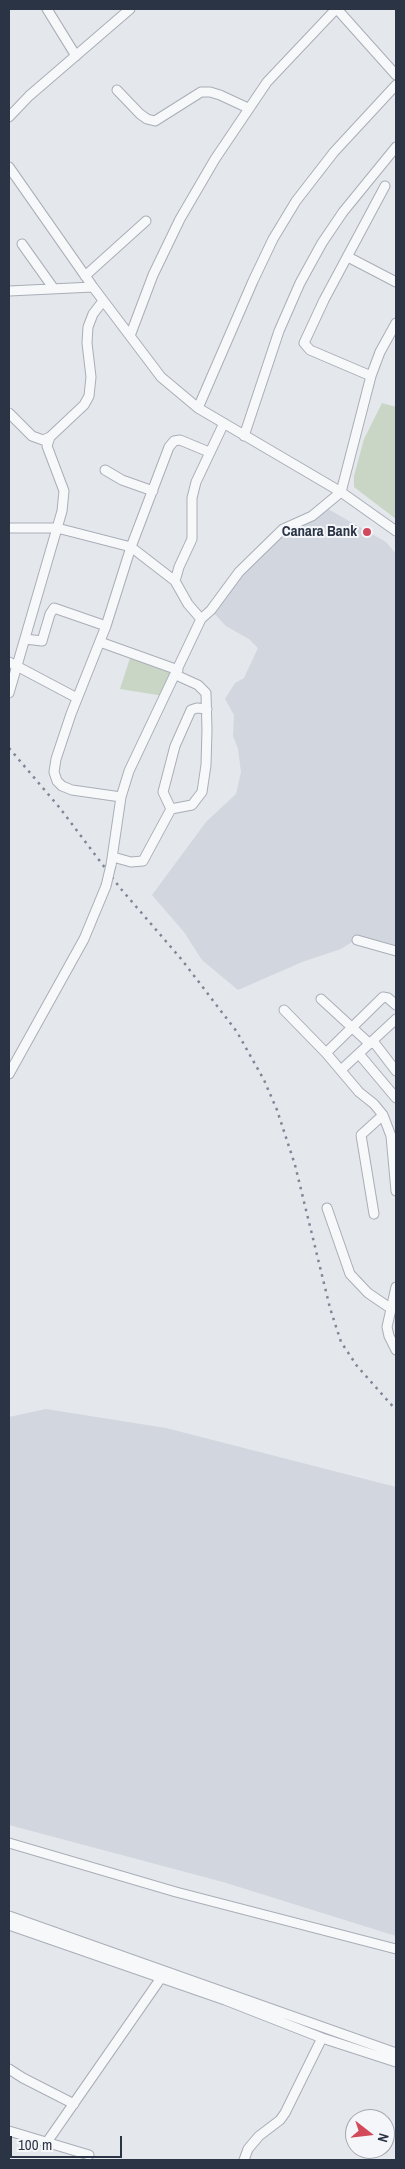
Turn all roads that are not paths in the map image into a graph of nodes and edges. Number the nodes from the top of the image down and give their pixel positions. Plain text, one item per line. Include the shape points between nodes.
1 (47, 9) edge
2 (130, 9) edge
3 (336, 9) edge
4 (76, 56) junction
5 (396, 75) edge
6 (396, 85) edge
7 (117, 90) dead end
8 (248, 108) junction
9 (9, 117) edge
10 (396, 147) edge
11 (9, 167) edge
12 (9, 175) edge
13 (19, 184) junction
14 (385, 186) dead end
15 (146, 221) dead end
16 (22, 244) dead end
17 (348, 257) junction
18 (85, 276) junction
19 (396, 282) edge
20 (93, 287) junction
21 (54, 289) junction
22 (9, 291) edge
23 (103, 301) junction
24 (396, 323) edge
25 (130, 336) junction
26 (392, 338) edge
27 (371, 376) junction
28 (198, 408) junction
29 (9, 413) edge
30 (224, 423) junction
31 (244, 436) junction
32 (50, 437) junction
33 (209, 452) junction
34 (105, 470) dead end
35 (153, 491) junction
36 (341, 492) junction
37 (9, 528) edge
38 (56, 528) junction
39 (396, 531) edge
40 (130, 547) junction
41 (175, 582) junction
42 (201, 619) junction
43 (106, 626) junction
44 (25, 639) junction
45 (100, 642) junction
46 (13, 664) edge
47 (177, 672) junction
48 (9, 693) edge
49 (77, 698) junction
50 (207, 709) junction
51 (121, 797) junction
52 (170, 809) junction
53 (112, 861) junction
54 (357, 940) dead end
55 (396, 951) edge
56 (321, 999) dead end
57 (396, 1005) edge
58 (284, 1010) dead end
59 (396, 1019) edge
60 (351, 1028) junction
61 (371, 1042) junction
62 (326, 1053) junction
63 (359, 1054) junction
64 (341, 1070) junction
65 (396, 1071) edge
66 (9, 1074) edge
67 (396, 1098) edge
68 (383, 1115) junction
69 (393, 1134) edge
70 (395, 1175) edge
71 (396, 1191) edge
72 (326, 1208) dead end
73 (374, 1214) dead end
74 (396, 1287) edge
75 (390, 1308) junction
76 (396, 1350) edge
77 (9, 1844) edge
78 (9, 1916) edge
79 (9, 1924) edge
80 (396, 1949) edge
81 (161, 1978) junction
82 (322, 2038) junction
83 (396, 2053) edge
84 (396, 2062) edge
85 (9, 2069) edge
86 (74, 2104) junction
87 (9, 2131) edge
88 (47, 2142) junction
89 (88, 2155) dead end
90 (244, 2160) edge

1 - 4 street
2 - 4 street
3 - 5 street
3 - 8 street via 267,82
4 - 9 street
6 - 28 street via 334,152 296,201 253,280
7 - 8 street via 147,120 154,121 201,92 220,95
8 - 25 street via 180,219 153,275
10 - 31 street via 343,212 300,283 279,331
11 - 13 street
12 - 13 street
13 - 18 street
14 - 17 street
15 - 18 street
16 - 21 street
17 - 19 street
17 - 27 street via 304,343 310,350
18 - 20 street
20 - 21 street
20 - 23 street
21 - 22 street
23 - 25 street
23 - 32 street via 88,327 89,396 84,405
24 - 26 street
25 - 28 street via 161,377
26 - 27 street
27 - 36 street
28 - 30 street
29 - 32 street via 32,436 44,440
30 - 31 street
30 - 33 street
31 - 36 street
32 - 38 street via 46,446 64,491
33 - 35 street via 180,440 174,441
33 - 41 street via 192,498 192,539
34 - 35 street
35 - 40 street
36 - 39 street
36 - 42 street via 312,516 283,529 239,572
37 - 38 street
38 - 40 street
38 - 44 street
40 - 41 street
40 - 43 street
41 - 42 street
42 - 47 street
43 - 44 street via 54,608 42,641
43 - 45 street
44 - 46 street
45 - 47 street
45 - 49 street
46 - 48 street
46 - 49 street
47 - 50 street via 206,692
47 - 51 street via 129,771
49 - 51 street via 56,759 54,772 57,781 72,790
50 - 52 street via 202,792 192,804
50 - 52 street via 191,710 175,746 163,792
51 - 53 street
52 - 53 street via 143,861
53 - 66 street, bridge via 106,886 84,939
54 - 55 street
56 - 60 street
57 - 60 street via 383,998
58 - 62 street
59 - 61 street
60 - 61 street
60 - 62 street
61 - 63 street
61 - 65 street
62 - 64 street
63 - 64 street
63 - 67 street
64 - 68 street
68 - 69 street
68 - 73 street via 361,1135
69 - 70 street
70 - 71 street
72 - 75 street via 350,1274 368,1293
74 - 75 street
75 - 76 street via 387,1327
77 - 80 street via 176,1892
78 - 83 street
79 - 81 street
81 - 82 street
81 - 86 street
82 - 84 street
82 - 90 street via 285,2113 259,2136
85 - 86 street
86 - 88 street
87 - 88 street
88 - 89 street

